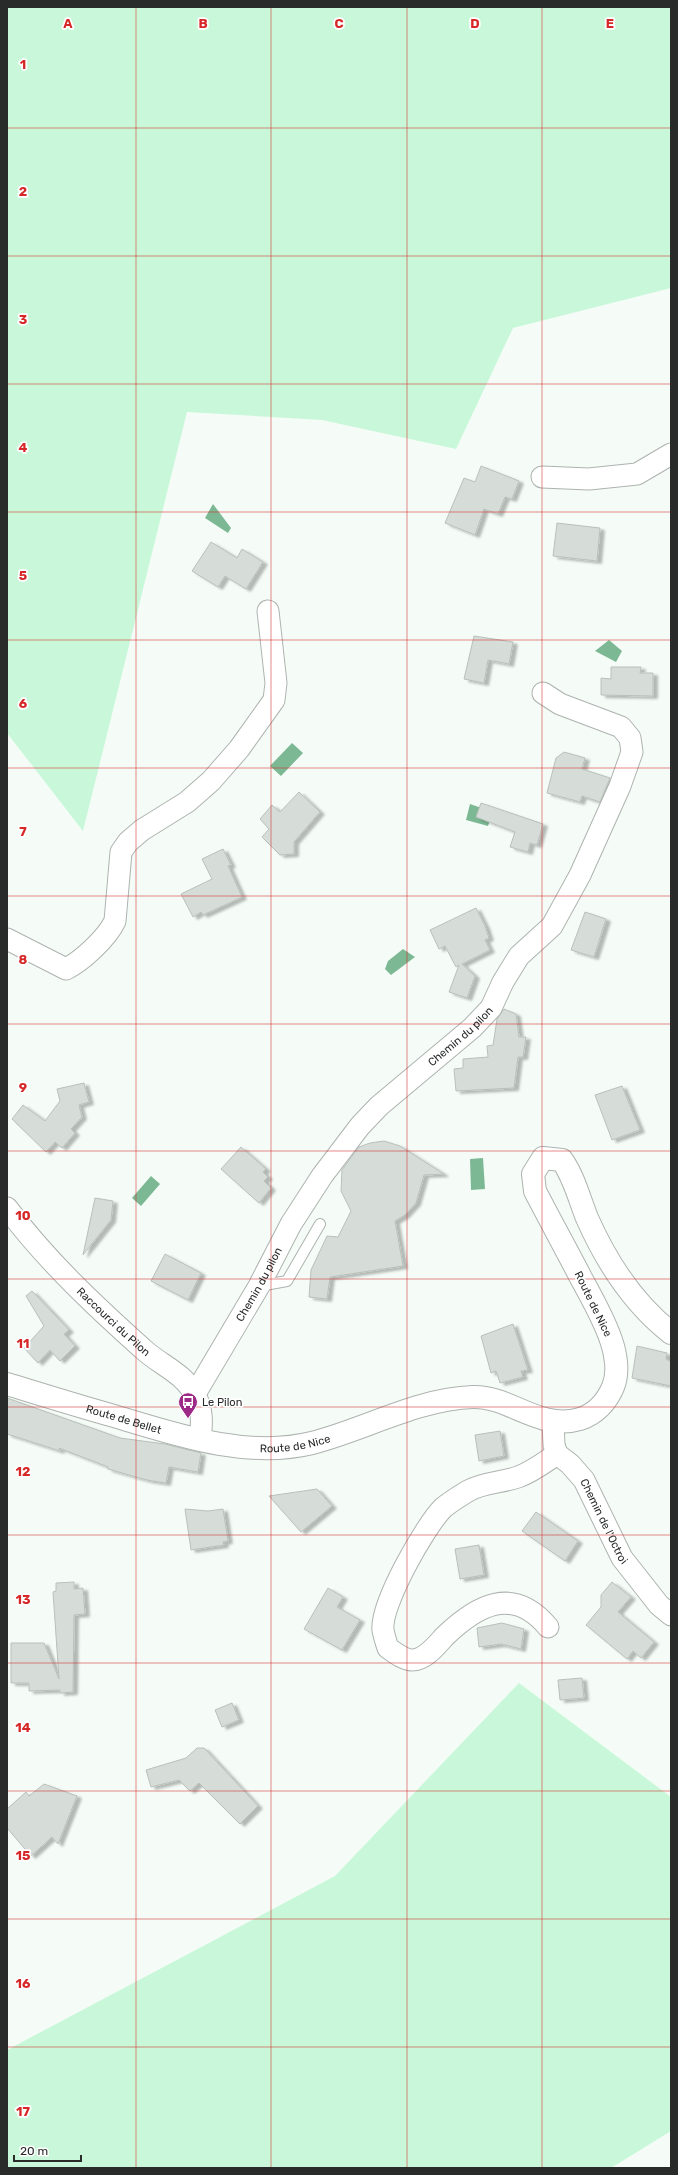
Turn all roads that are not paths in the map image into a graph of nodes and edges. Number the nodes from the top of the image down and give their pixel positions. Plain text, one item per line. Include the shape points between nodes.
1 (671, 454) edge
2 (542, 477) dead end
3 (268, 611) dead end
4 (543, 693) dead end
5 (7, 939) edge
6 (7, 1208) edge
7 (320, 1224) dead end
8 (259, 1286) junction
9 (671, 1333) edge
10 (7, 1384) edge
11 (195, 1394) junction
12 (553, 1422) junction
13 (200, 1439) junction
14 (242, 1447) joint
15 (557, 1454) junction
16 (671, 1615) edge
17 (548, 1627) dead end

1 - 2 street via 637,474 589,479
3 - 5 street via 276,683 274,700 240,748 212,781 172,813 142,830 128,842 121,852 115,921 110,931 74,965 66,968
4 - 8 street, Chemin du pilon via 560,704 621,727 630,738 632,752 620,786 580,875 552,926 519,956 491,1008 472,1028 379,1106 360,1126 290,1224
6 - 11 street, Raccourci du Pilon via 22,1228 92,1302 145,1351 182,1378
7 - 8 lane via 287,1281
8 - 11 street, Chemin du pilon
9 - 12 main road, Route de Nice via 635,1296 611,1266 593,1231 570,1172 562,1160 543,1158 533,1174 535,1191 606,1327 615,1356 616,1374 614,1385 605,1401 588,1417 569,1422
10 - 13 main road, Route de Bellet via 170,1433
11 - 13 street, Raccourci du Pilon via 201,1415
12 - 14 main road, Route de Nice via 477,1397 452,1398 312,1443 279,1448
12 - 15 street
13 - 14 main road, Route de Bellet
15 - 16 street, Chemin de l'Octroi via 584,1480 622,1558 659,1605
15 - 17 street via 530,1472 518,1477 488,1482 443,1508 416,1545 405,1566 388,1607 383,1629 388,1648 412,1660 424,1657 471,1614 503,1602 515,1603 528,1609 539,1616

